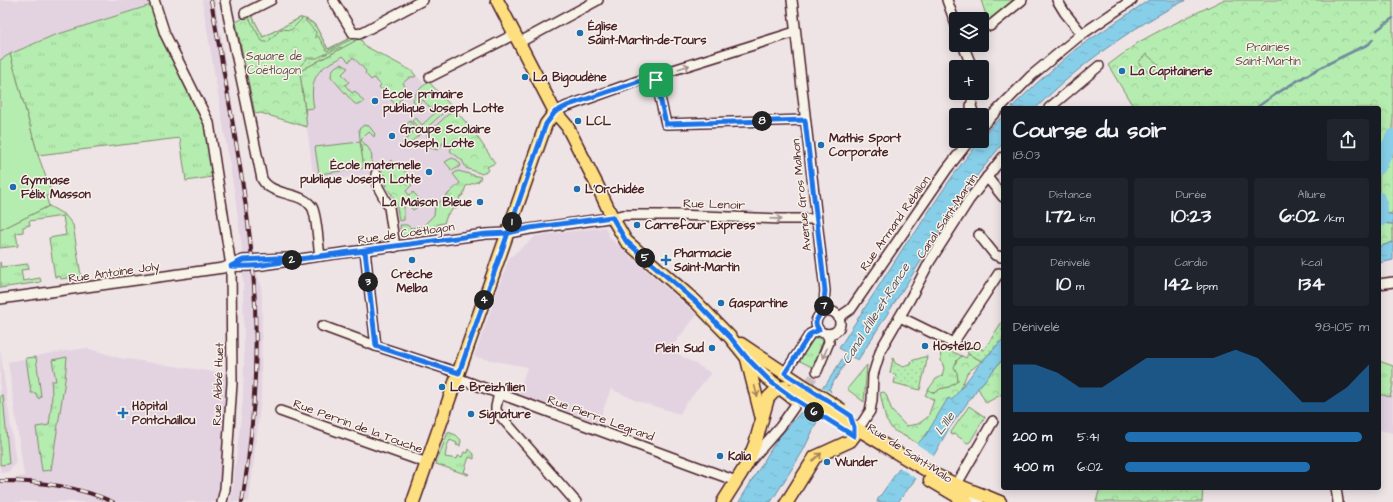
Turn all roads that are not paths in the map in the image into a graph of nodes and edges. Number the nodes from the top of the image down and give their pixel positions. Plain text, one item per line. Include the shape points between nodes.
1 (154, 0) edge
2 (225, 0) edge
3 (271, 0) edge
4 (333, 0) edge
5 (423, 0) edge
6 (497, 0) edge
7 (598, 0) edge
8 (792, 0) edge
9 (947, 0) edge
10 (1022, 0) edge
11 (1057, 0) edge
12 (1132, 0) edge
13 (951, 12) edge
14 (245, 13) dead end
15 (990, 26) dead end
16 (795, 32) junction
17 (1082, 34) junction
18 (518, 38) junction
19 (1099, 66) dead end
20 (655, 76) junction
21 (430, 77) dead end
22 (1051, 106) edge
23 (555, 112) junction
24 (989, 118) edge
25 (805, 120) junction
26 (964, 148) edge
27 (1001, 160) edge
28 (376, 174) dead end
29 (987, 177) junction
30 (1001, 194) edge
31 (612, 217) junction
32 (816, 219) junction
33 (508, 233) junction
34 (979, 234) dead end
35 (395, 247) junction
36 (365, 251) junction
37 (320, 256) junction
38 (1001, 257) edge
39 (231, 266) junction
40 (999, 273) dead end
41 (1393, 282) edge
42 (1381, 284) edge
43 (825, 291) junction
44 (0, 299) edge
45 (822, 312) junction
46 (836, 314) junction
47 (900, 317) junction
48 (322, 326) dead end
49 (819, 330) junction
50 (828, 334) junction
51 (730, 337) junction
52 (376, 346) junction
53 (747, 358) junction
54 (817, 371) tunnel mouth
55 (785, 373) junction
56 (458, 376) junction
57 (779, 388) junction
58 (499, 394) junction
59 (795, 394) junction
60 (280, 410) dead end
61 (993, 421) dead end
62 (849, 423) junction
63 (761, 425) junction
64 (427, 463) junction
65 (746, 464) junction
66 (736, 481) junction
67 (953, 488) junction
68 (1336, 490) edge
69 (971, 500) edge
70 (222, 502) edge
71 (413, 502) edge
72 (576, 502) edge
73 (723, 502) edge
74 (787, 502) edge
75 (1000, 502) edge
76 (1338, 502) edge

1 - 39 street, Rue Abbé Huet via 165,34 209,123
2 - 37 street via 262,179 271,188 306,201 311,206
3 - 14 street
4 - 5 street via 353,33 359,34
6 - 18 main road, Rue de Saint-Malo
7 - 18 street
8 - 16 street, Avenue Gros Malhon
9 - 13 street
10 - 15 street
11 - 17 street
12 - 17 street
20 -> 16 street
16 - 25 street, Avenue Gros Malhon
17 - 24 street via 1031,76
18 - 21 street
18 - 23 main road, Rue de Saint-Malo
19 - 22 street
20 - 23 street
20 - 25 street via 666,124
23 - 31 main road, Rue de Saint-Malo via 567,126
23 - 33 main road via 546,124
25 - 32 street, Avenue Gros Malhon
26 - 46 street, Rue Armand Rébillon via 851,309
27 - 29 street, Canal Saint-Martin
28 - 35 street via 377,184 389,207
29 - 30 street
29 - 47 street, Canal Saint-Martin via 930,261
31 -> 32 street, Rue Lenoir via 676,215
31 - 33 street, Rue de Coëtlogon
31 - 51 main road, Rue de Saint-Malo via 626,241 696,302
32 - 43 street, Avenue Gros Malhon
33 - 35 street, Rue de Coëtlogon
33 - 56 main road
34 - 38 street via 995,255
35 - 36 street, Rue de Coëtlogon
36 - 37 street, Rue de Coëtlogon
36 - 52 street
37 - 39 street, Rue de Coëtlogon via 277,264
39 - 44 street, Rue Antoine Joly
39 - 70 street, Rue Abbé Huet via 232,383
40 - 47 street via 953,343
41 - 42 street
43 - 45 street, Avenue Gros Malhon
43 - 46 street, Avenue Gros Malhon
45 - 46 street via 826,310
45 - 49 street via 816,320
46 - 50 street, Rue Armand Rébillon via 840,324 832,334
47 - 62 street, Canal Saint-Martin via 880,352 873,375 870,411
48 - 52 street, Rue Pierre Legrand
49 - 50 street
49 - 55 street via 810,334
50 -> 54 street via 830,342
51 - 53 main road, Rue de Saint-Malo
51 - 55 main road, Rue de Saint-Malo
52 - 56 street, Rue Pierre Legrand
53 - 57 main road, Rue de Saint-Malo
53 -> 63 main road via 762,413
55 - 59 main road, Rue de Saint-Malo
56 - 58 street, Rue Pierre Legrand
56 - 64 main road
57 - 59 main road, Rue de Saint-Malo
57 - 63 main road via 768,398
58 - 66 street, Rue Pierre Legrand
58 - 72 street via 496,411
59 - 62 main road, Rue de Saint-Malo, bridge
59 - 62 main road, Rue de Saint-Malo
59 - 65 street via 780,427
60 - 64 street, Rue Perrin de la Touche
61 - 67 street
62 - 67 main road, Rue de Saint-Malo
74 -> 62 main road via 815,457 850,441
63 - 65 main road
64 - 71 main road
65 - 66 main road
66 - 73 main road
67 - 69 main road, Rue de Saint-Malo
68 - 76 street
69 - 75 main road, Rue de Saint-Malo

